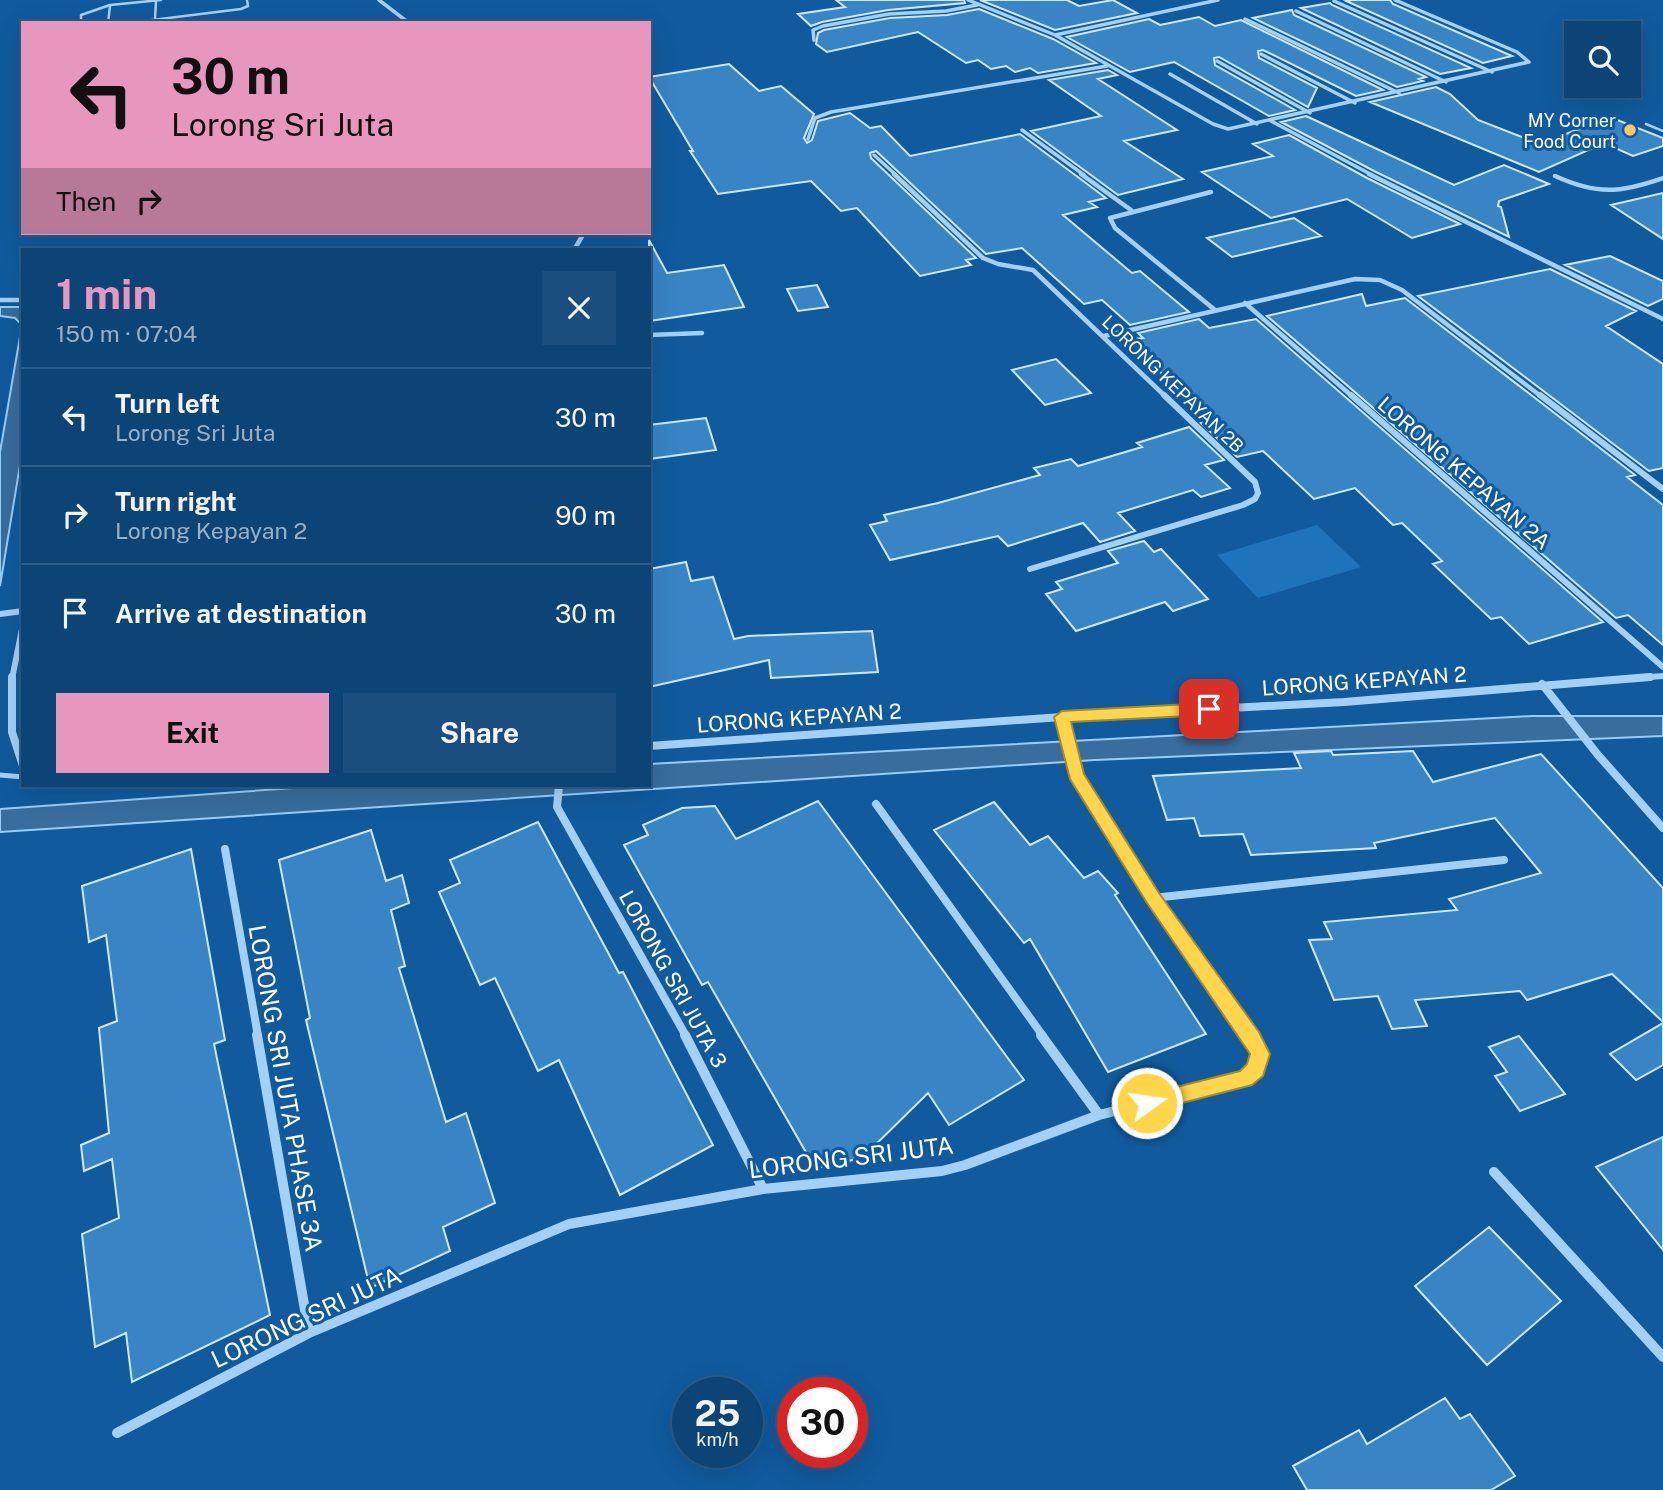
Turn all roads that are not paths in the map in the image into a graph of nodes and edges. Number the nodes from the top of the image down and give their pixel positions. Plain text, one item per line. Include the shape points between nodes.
1 (161, 0) edge
2 (247, 0) edge
3 (379, 0) edge
4 (968, 0) edge
5 (1218, 0) edge
6 (1395, 0) edge
7 (156, 1) edge
8 (1334, 1) edge
9 (979, 4) junction
10 (110, 6) junction
11 (1296, 11) dead end
12 (155, 19) junction
13 (1245, 19) dead end
14 (81, 21) edge
15 (108, 21) edge
16 (142, 21) edge
17 (406, 21) edge
18 (1055, 35) junction
19 (814, 40) dead end
20 (1261, 54) dead end
21 (1217, 61) dead end
22 (1107, 66) junction
23 (1492, 72) junction
24 (1170, 74) dead end
25 (1447, 82) junction
26 (1399, 93) junction
27 (1355, 103) junction
28 (1310, 113) junction
29 (1271, 121) junction
30 (1257, 124) junction
31 (1646, 124) dead end
32 (1022, 130) dead end
33 (1663, 131) edge
34 (808, 139) dead end
35 (874, 155) dead end
36 (1555, 176) dead end
37 (1663, 178) edge
38 (1211, 192) dead end
39 (1131, 210) junction
40 (0, 300) edge
41 (21, 300) edge
42 (1245, 303) junction
43 (1215, 310) junction
44 (1663, 319) edge
45 (702, 332) dead end
46 (651, 335) edge
47 (1104, 336) junction
48 (1663, 489) edge
49 (1030, 569) dead end
50 (21, 611) edge
51 (0, 614) edge
52 (21, 634) edge
53 (1663, 667) edge
54 (1663, 677) edge
55 (1542, 684) junction
56 (1062, 717) junction
57 (651, 745) edge
58 (21, 762) edge
59 (0, 775) edge
60 (21, 777) edge
61 (559, 787) edge
62 (876, 804) dead end
63 (1663, 828) edge
64 (225, 849) dead end
65 (1504, 860) dead end
66 (1153, 898) junction
67 (1098, 1115) junction
68 (1494, 1172) dead end
69 (763, 1189) junction
70 (309, 1333) junction
71 (1663, 1357) edge
72 (117, 1433) dead end

1 - 7 lane
2 - 12 lane via 248,6 241,9
3 - 17 street
4 - 9 street
5 - 18 street
6 - 23 street via 1528,59 1524,65
7 - 10 lane
7 - 12 lane
8 - 23 street
9 - 18 street
9 - 19 street via 823,26 813,30
10 - 14 lane via 81,15
10 - 15 lane
11 - 25 street
12 - 16 lane
13 - 26 street
18 - 22 street
20 - 27 street
21 - 28 street
22 - 30 street via 1221,127
22 - 34 street via 831,112 815,118
23 - 25 street
24 - 30 street
25 - 26 street
26 - 27 street
27 - 28 street
28 - 29 street
29 - 30 street
29 - 44 street via 1424,203
31 - 33 lane
32 - 39 street
35 - 47 street, LORONG KEPAYAN 2B via 982,258 1033,270
36 - 37 street via 1587,190 1612,193
38 - 39 street
39 - 43 street via 1114,215 1110,222
40 - 41 street
42 - 43 street
42 - 48 street via 1355,278 1390,284
42 - 53 street, LORONG KEPAYAN 2A
43 - 47 street
45 - 46 street
47 - 49 street, LORONG KEPAYAN 2B via 1255,482 1258,494 1244,505
50 - 51 street
52 - 58 street via 5,714 10,742
54 - 55 street, LORONG KEPAYAN 2
55 - 56 street, LORONG KEPAYAN 2 via 1344,702
55 - 63 street
56 - 57 street, LORONG KEPAYAN 2
56 - 66 street, LORONG SRI JUTA via 1076,775
59 - 60 lane
61 - 69 street, LORONG SRI JUTA 3 via 556,807 663,992
62 - 67 street
64 - 70 street, LORONG SRI JUTA PHASE 3A
65 - 66 street
66 - 67 street, LORONG SRI JUTA via 1260,1054 1256,1069 1245,1079
67 - 69 street, LORONG SRI JUTA via 942,1171
68 - 71 street
69 - 70 street, LORONG SRI JUTA via 586,1219
70 - 72 street, LORONG SRI JUTA

